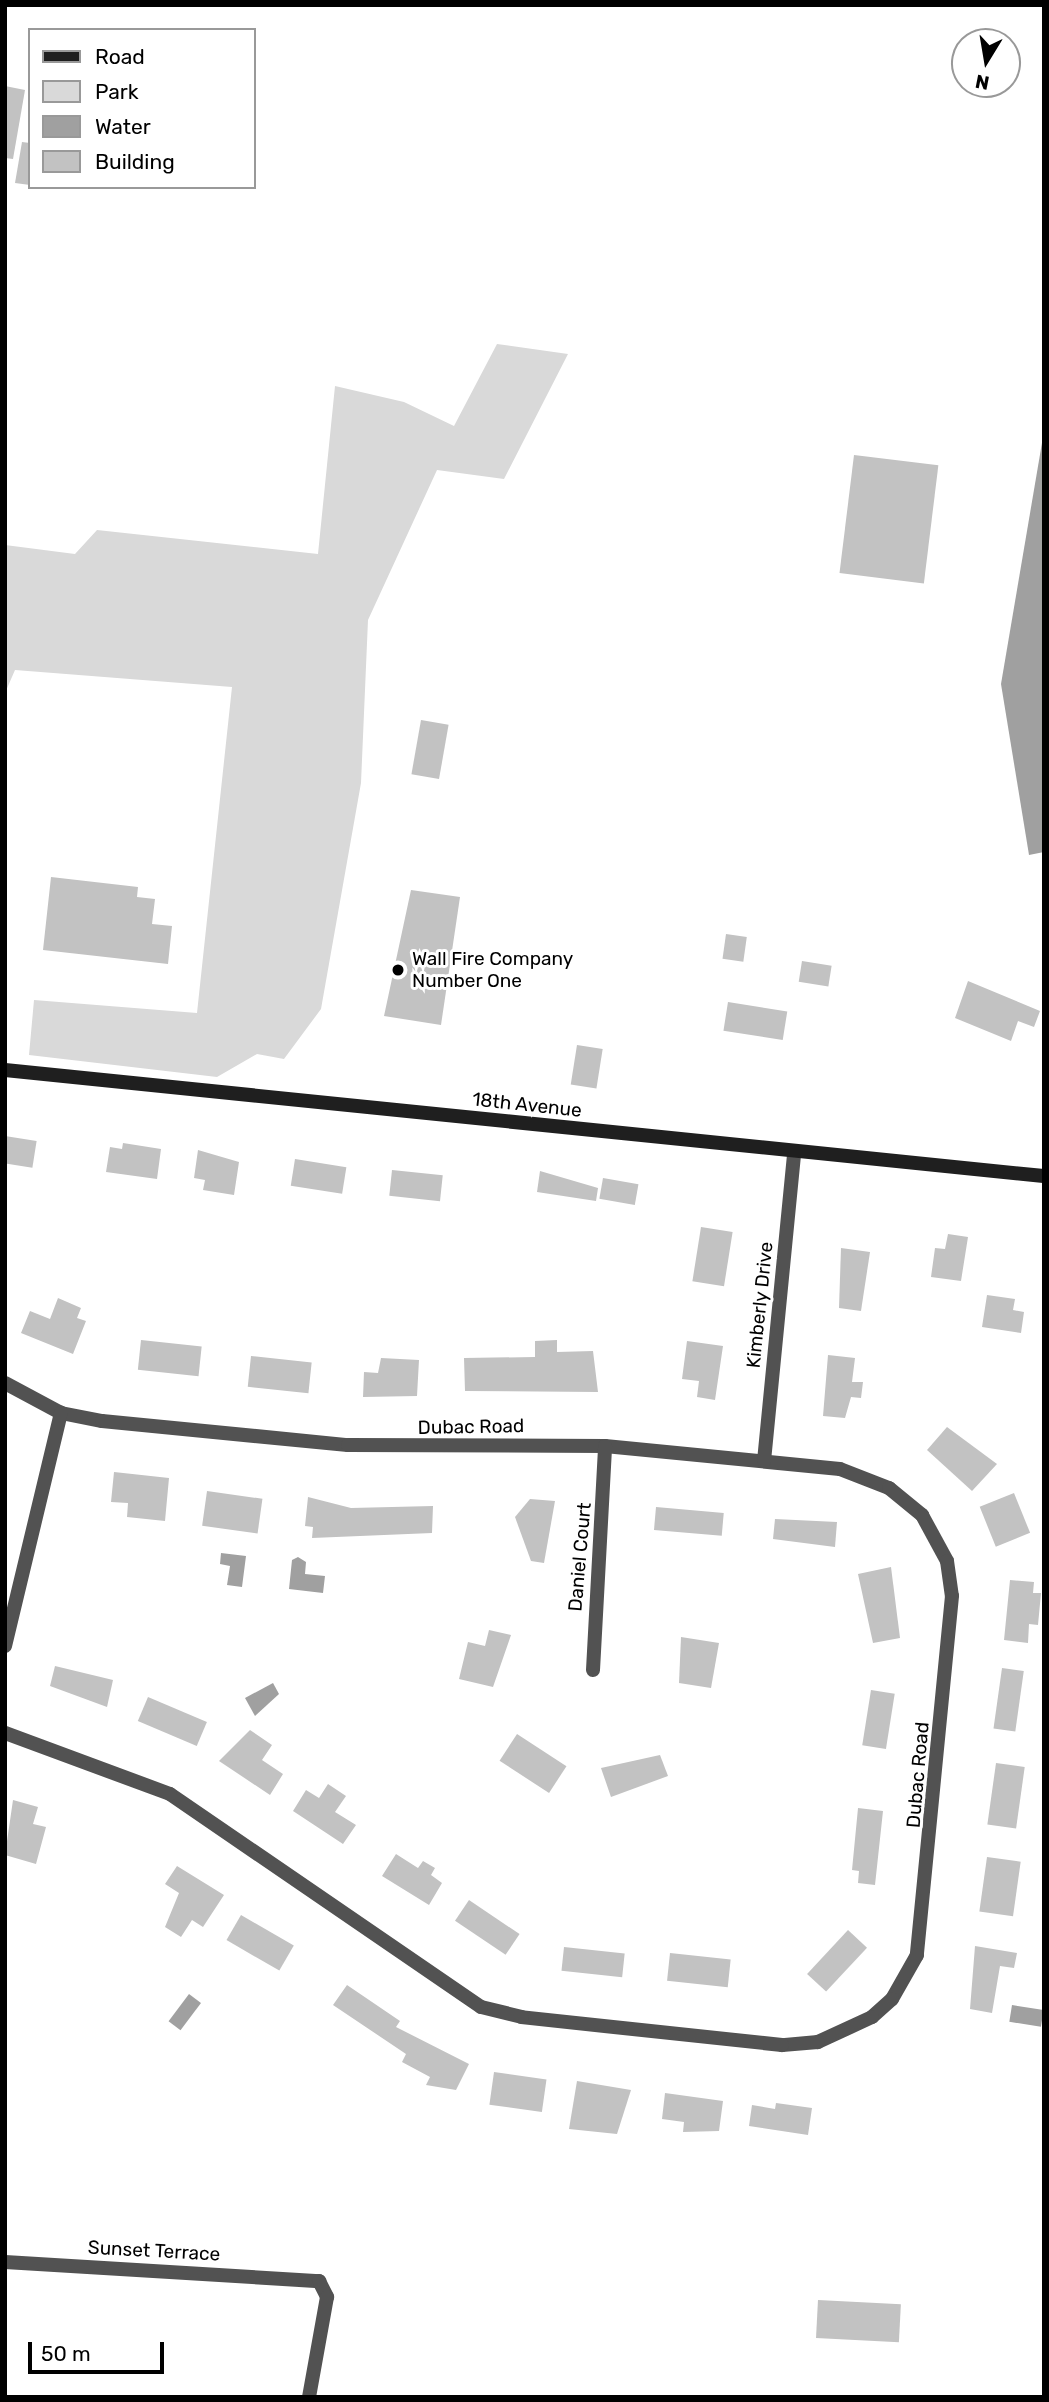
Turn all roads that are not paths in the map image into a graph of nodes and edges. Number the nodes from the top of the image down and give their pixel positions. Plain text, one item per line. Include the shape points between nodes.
1 (5, 1070) edge
2 (794, 1154) junction
3 (1044, 1176) edge
4 (5, 1383) edge
5 (61, 1413) junction
6 (605, 1446) junction
7 (764, 1461) junction
8 (5, 1646) edge
9 (593, 1671) dead end
10 (5, 1733) edge
11 (5, 2262) edge
12 (309, 2397) edge

1 - 2 street, 18th Avenue
2 - 3 street, 18th Avenue
2 - 7 street, Kimberly Drive
4 - 5 street, Dubac Road
5 - 6 street, Dubac Road via 348,1445
5 - 8 street
6 - 7 street, Dubac Road
6 - 9 street, Daniel Court
7 - 10 street, Dubac Road via 840,1469 889,1488 931,1528 952,1586 917,1955 892,1999 837,2036 782,2045 522,2017 481,2007 170,1794
11 - 12 street, Sunset Terrace via 319,2281 327,2297

